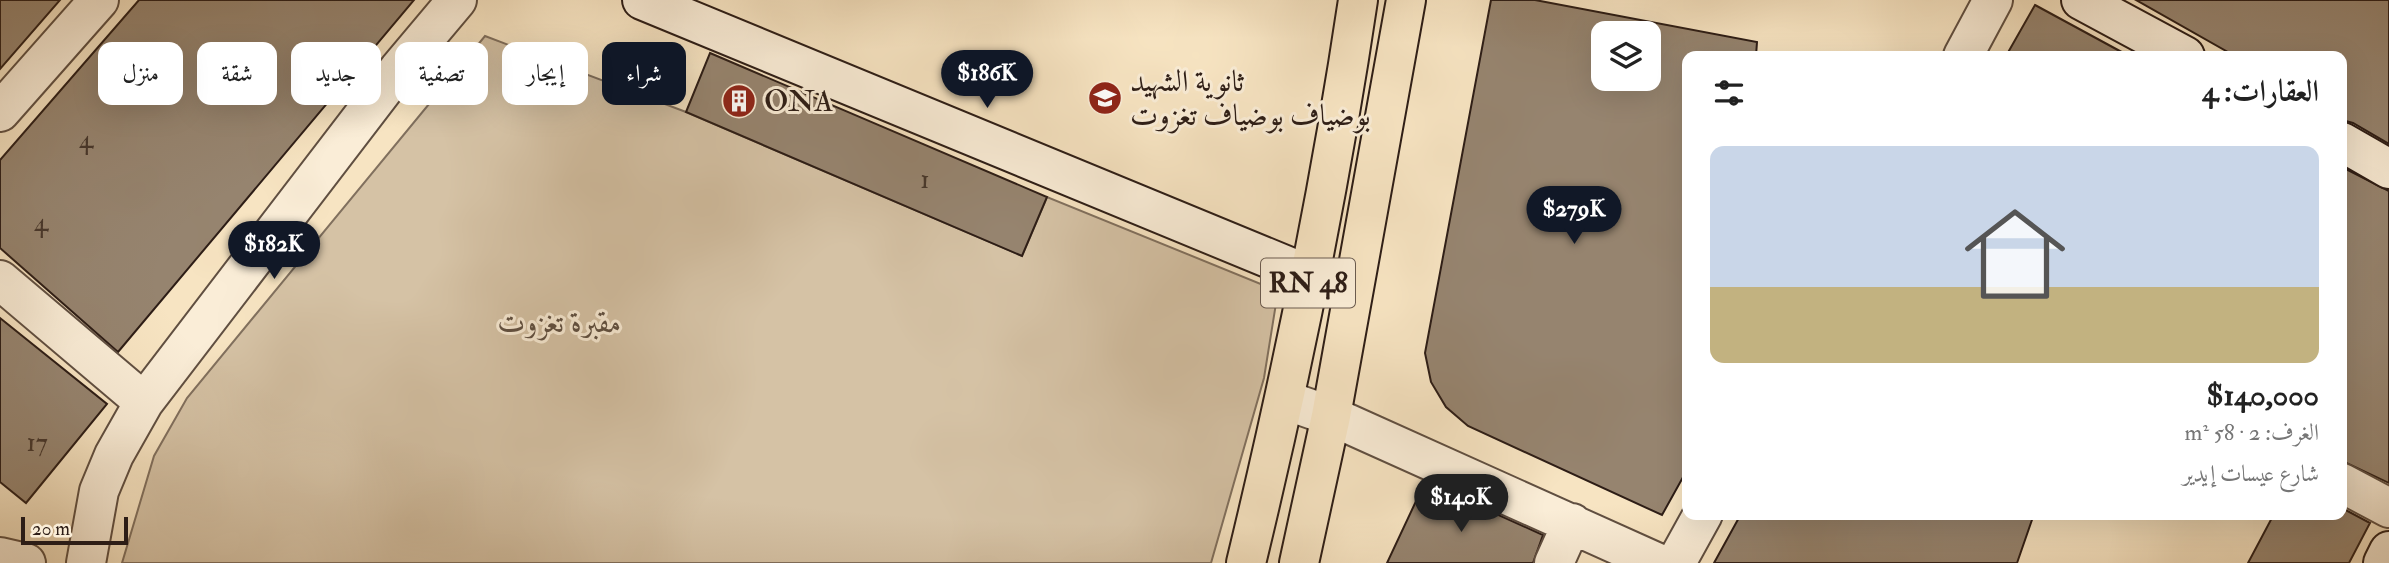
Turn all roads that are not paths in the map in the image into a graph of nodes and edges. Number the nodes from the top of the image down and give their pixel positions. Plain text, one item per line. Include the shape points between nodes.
1 (99, 0) edge
2 (457, 0) edge
3 (642, 0) edge
4 (1358, 0) edge
5 (1406, 0) edge
6 (1993, 0) edge
7 (2081, 0) edge
8 (1965, 51) edge
9 (2176, 51) edge
10 (0, 112) edge
11 (2347, 145) edge
12 (2389, 169) edge
13 (1309, 275) junction
14 (0, 280) edge
15 (1285, 400) junction
16 (144, 402) junction
17 (1331, 416) junction
18 (2347, 486) edge
19 (2389, 508) edge
20 (1700, 520) edge
21 (1572, 523) junction
22 (2389, 551) edge
23 (0, 557) edge
24 (26, 563) edge
25 (86, 563) edge
26 (1246, 563) edge
27 (1299, 563) edge
28 (1554, 563) edge
29 (1658, 563) edge
30 (1676, 563) edge
31 (2383, 563) edge

1 - 10 street
2 - 16 street
3 - 13 street
4 - 13 highway, RN 48 via 1337,144
5 - 17 highway, RN 48
6 - 8 street
7 - 9 street
11 - 12 street
13 - 15 highway, RN 48
14 - 16 street
15 - 17 street
15 - 26 highway, RN 48
16 - 25 street via 99,491
17 - 21 street
17 - 27 highway, RN 48
18 - 19 street
20 - 30 street
21 - 28 street
21 - 29 street
22 - 31 street
23 - 24 street

